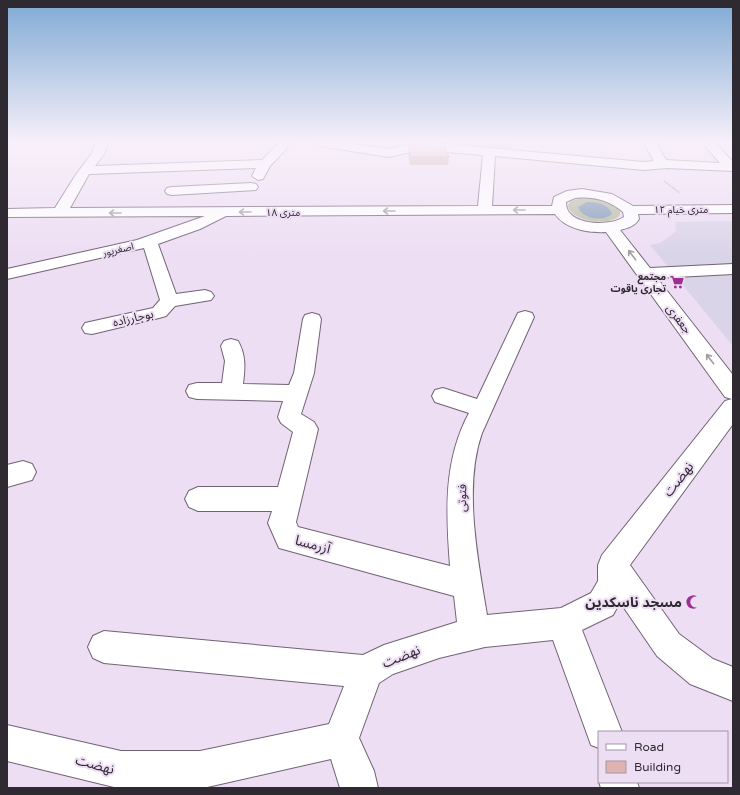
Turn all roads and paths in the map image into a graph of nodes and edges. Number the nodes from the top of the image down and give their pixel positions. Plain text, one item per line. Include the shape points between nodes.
1 (80, 180) edge
2 (255, 180) edge
3 (487, 180) edge
4 (663, 180) edge
5 (172, 191) dead end
6 (703, 209) junction
7 (733, 209) edge
8 (558, 210) junction
9 (630, 210) junction
10 (485, 211) junction
11 (7, 213) edge
12 (60, 213) junction
13 (225, 213) junction
14 (611, 228) junction
15 (150, 242) junction
16 (733, 269) edge
17 (645, 273) junction
18 (7, 274) edge
19 (205, 296) dead end
20 (169, 301) junction
21 (526, 316) dead end
22 (312, 319) dead end
23 (92, 328) dead end
24 (231, 346) dead end
25 (197, 391) dead end
26 (232, 391) junction
27 (733, 391) edge
28 (443, 396) dead end
29 (293, 405) junction
30 (733, 407) edge
31 (482, 410) junction
32 (198, 499) dead end
33 (288, 499) junction
34 (612, 565) junction
35 (467, 585) junction
36 (563, 623) junction
37 (474, 633) junction
38 (104, 646) dead end
39 (366, 672) junction
40 (733, 684) edge
41 (604, 731) edge
42 (340, 739) junction
43 (7, 742) edge
44 (118, 779) edge
45 (359, 788) edge

1 - 12 street
2 - 5 street via 248,191
3 - 10 street
4 - 6 path
6 - 7 street, ۱۲ متری خیام
6 - 9 street, ۱۲ متری خیام
8 - 9 street via 559,200 572,194 578,187 615,199
8 -> 10 street, ۱۸ متری
8 - 14 street via 579,224
9 - 14 street via 632,219 628,224
10 -> 13 street, ۱۸ متری
11 - 12 street, ۱۸ متری
13 -> 12 street, ۱۸ متری
13 - 15 street, اصغرپور via 190,229
17 -> 14 street, جعفری
15 - 18 street, اصغرپور
15 - 20 street, بوجارزاده
16 - 17 street
27 -> 17 street, جعفری
19 - 20 street, بوجارزاده
20 - 23 street, بوجارزاده via 159,312
21 - 31 street, فتوتی
22 - 29 street via 304,373
24 - 26 street via 235,361
25 - 26 street
26 - 29 street
28 - 31 street
29 - 33 street, آزرمسا via 306,429
30 - 34 street, نهضت
31 - 35 street, فتوتی via 472,427 465,452 461,491 463,557
32 - 33 street
33 - 35 street, آزرمسا via 282,523 289,538
34 - 36 street, نهضت via 613,580 602,604
34 - 40 street via 668,644 702,672
35 - 37 street, فتوتی
36 - 37 street, نهضت
36 - 41 street
37 - 39 street, نهضت via 425,646 384,661
38 - 39 street
39 - 42 street
42 - 44 street, نهضت via 200,770
42 - 45 street via 355,772
43 - 44 street, نهضت

